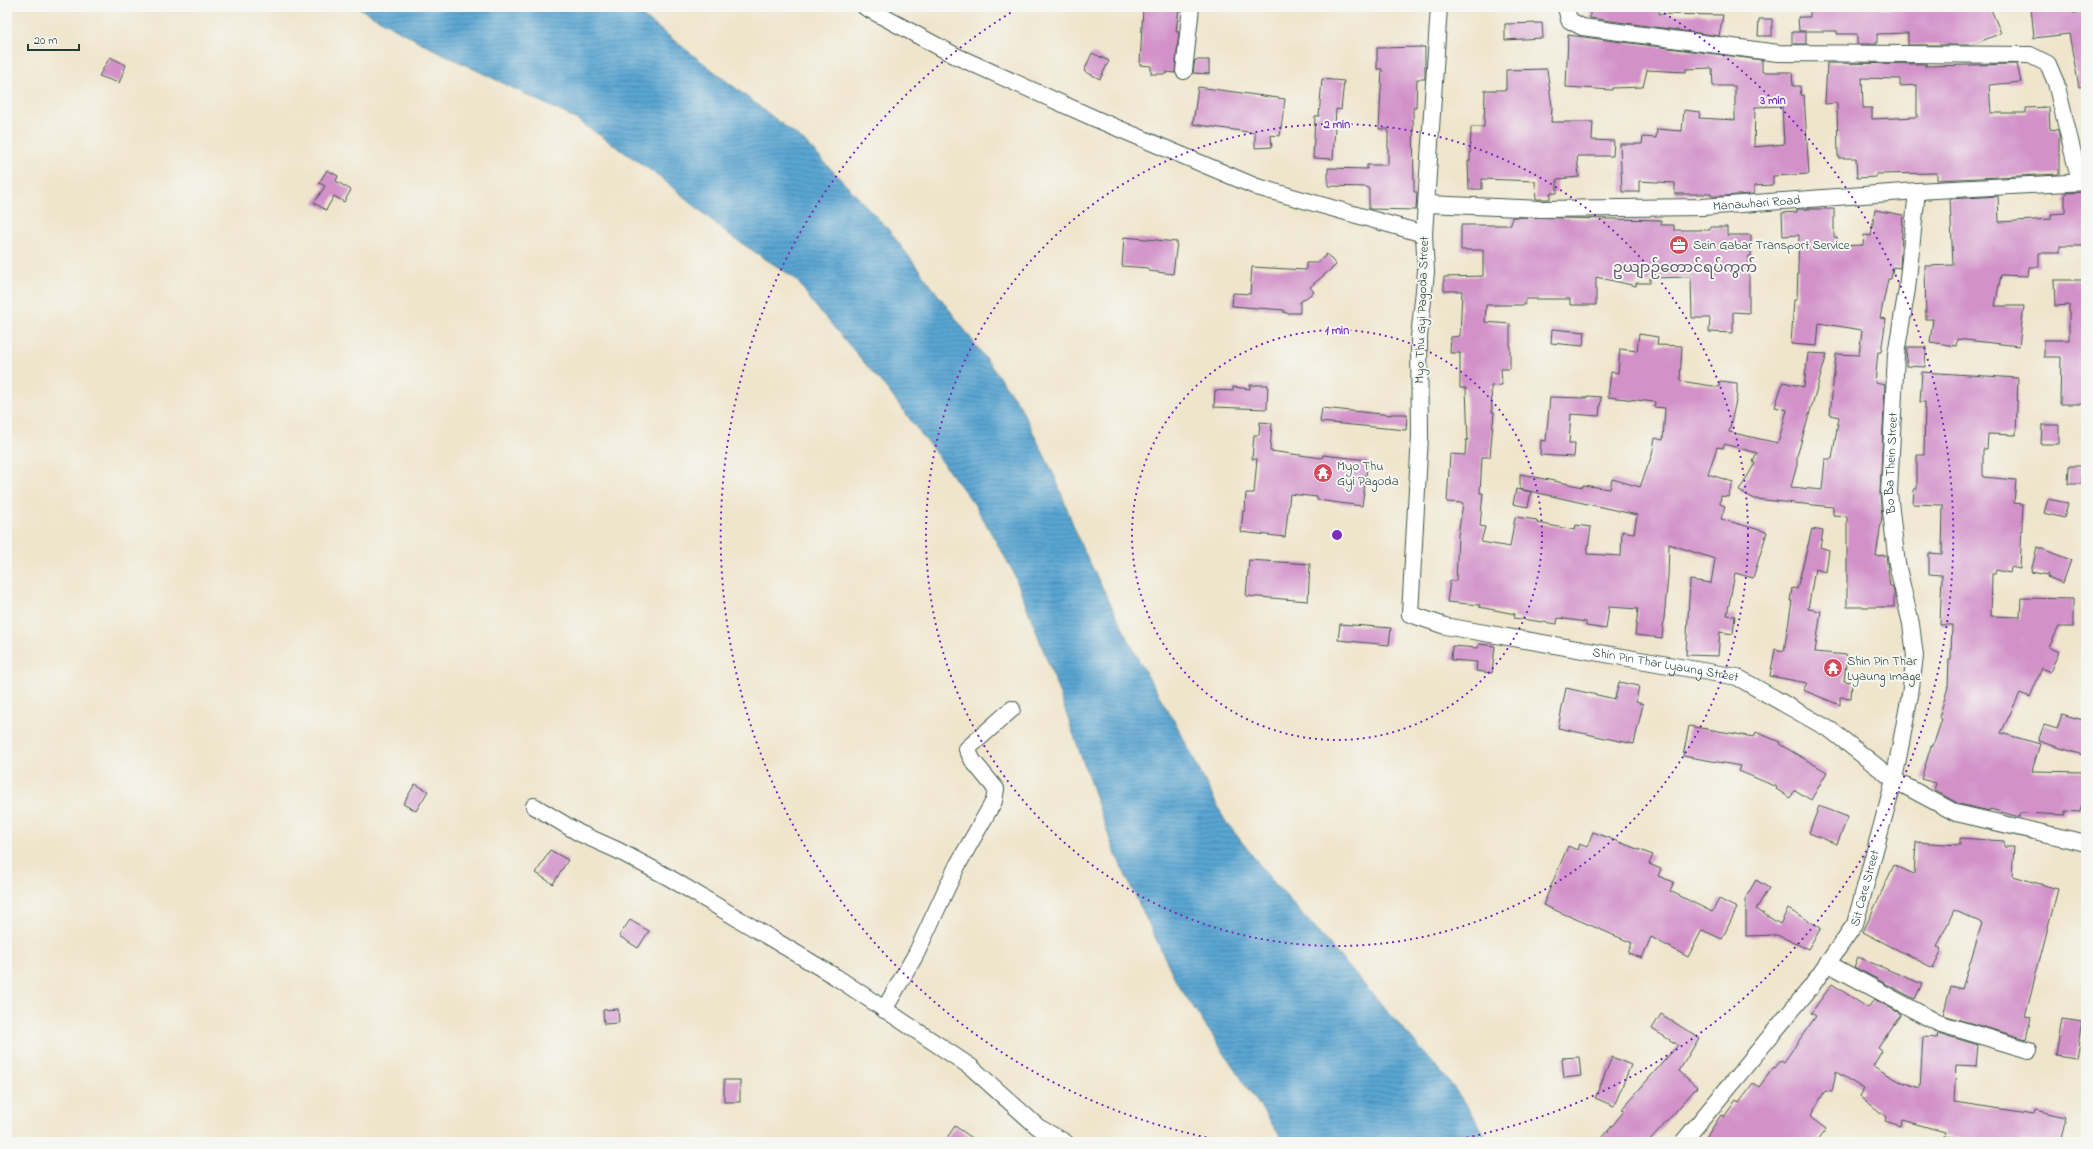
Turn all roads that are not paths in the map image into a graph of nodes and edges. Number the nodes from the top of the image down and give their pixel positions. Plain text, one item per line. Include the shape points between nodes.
1 (865, 7) edge
2 (1191, 7) edge
3 (1439, 7) edge
4 (1566, 7) edge
5 (1184, 71) dead end
6 (2083, 182) edge
7 (1916, 191) junction
8 (1427, 204) junction
9 (1424, 234) junction
10 (1410, 614) joint
11 (1012, 709) dead end
12 (1894, 780) junction
13 (534, 806) dead end
14 (2086, 843) edge
15 (1827, 963) junction
16 (884, 1010) junction
17 (2029, 1050) dead end
18 (1065, 1142) edge
19 (1683, 1142) edge

1 - 9 street via 956,56 1257,187
2 - 5 street
3 - 8 street, Myo Thu Gyi Pagoda Street
4 - 6 street via 1569,20 1582,27 1778,53 2030,55 2048,64 2054,76
6 - 7 street, Manawhari Road
7 - 8 street, Manawhari Road via 1702,207 1541,209
7 - 12 street, Bo Ba Thein Street via 1907,290 1896,354 1889,493 1897,564 1911,624 1915,656
8 - 9 street, Myo Thu Gyi Pagoda Street
9 - 10 street, Myo Thu Gyi Pagoda Street via 1426,272 1419,337 1420,436
10 - 12 street, Shin Pin Thar Lyaung Street via 1445,626 1737,677 1832,731
11 - 16 street via 967,749 973,761 996,789 994,801 957,866 916,954
12 - 14 street via 1956,813
12 - 15 street, Sit Care Street via 1855,924
13 - 16 street via 579,833 618,850 668,878 823,969
15 - 17 street via 1938,1023
15 - 19 street, Sit Care Street via 1801,999
16 - 18 street via 971,1067 1038,1127

